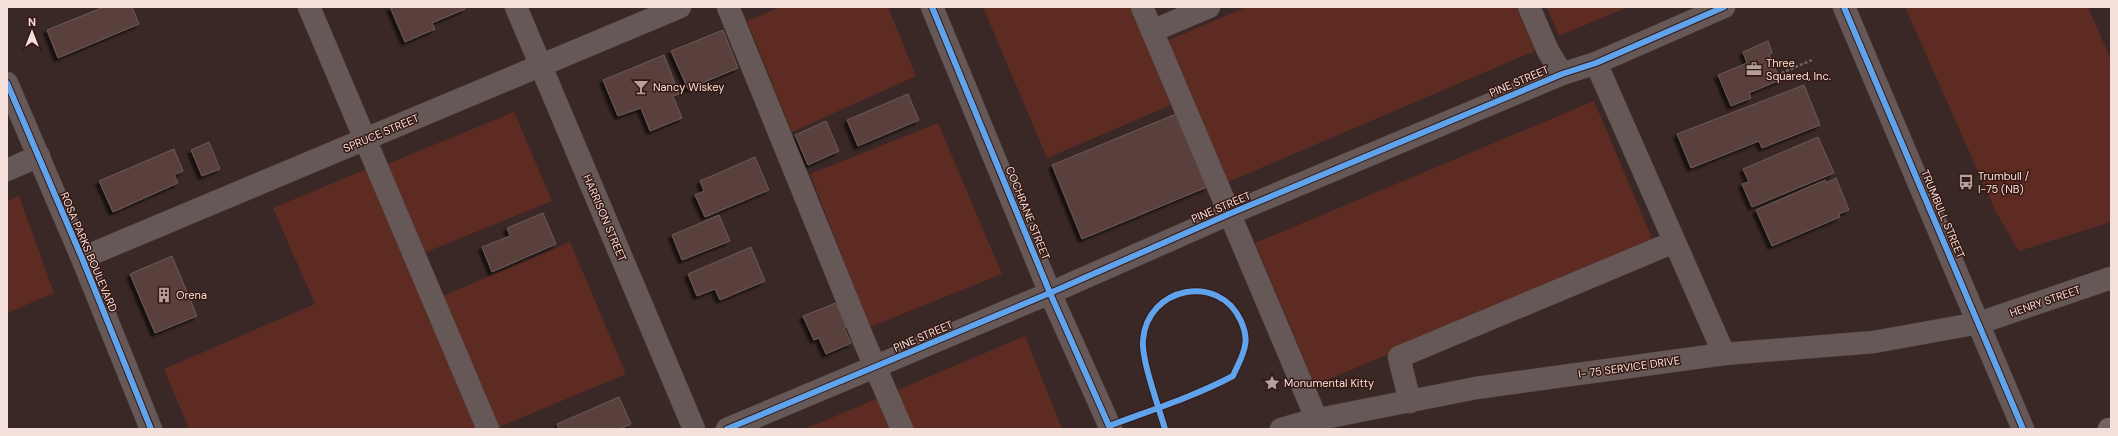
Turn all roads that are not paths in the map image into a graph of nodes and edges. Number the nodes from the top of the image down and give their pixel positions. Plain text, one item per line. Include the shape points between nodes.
1 (309, 7) edge
2 (516, 7) edge
3 (680, 7) edge
4 (728, 7) edge
5 (932, 7) edge
6 (1142, 7) edge
7 (1209, 7) edge
8 (1530, 7) edge
9 (1724, 7) edge
10 (1844, 7) edge
11 (1152, 31) junction
12 (1596, 63) junction
13 (541, 66) junction
14 (1562, 74) junction
15 (7, 83) edge
16 (365, 139) junction
17 (39, 156) junction
18 (7, 170) edge
19 (1229, 214) junction
20 (1674, 242) junction
21 (82, 258) junction
22 (2111, 278) edge
23 (1050, 293) junction
24 (1979, 324) junction
25 (1724, 354) junction
26 (875, 368) junction
27 (1410, 402) junction
28 (1317, 420) junction
29 (151, 429) edge
30 (488, 429) edge
31 (694, 429) edge
32 (726, 429) edge
33 (902, 429) edge
34 (1111, 429) edge
35 (1281, 429) edge
36 (2023, 429) edge

1 - 16 street
2 - 13 street, HARRISON STREET
3 - 13 street, SPRUCE STREET
4 - 26 street
5 - 23 street, COCHRANE STREET
6 - 11 street
7 - 11 street
8 - 14 street via 1548,51
9 - 12 street, PINE STREET
10 - 24 street, TRUMBULL STREET
11 - 19 street
12 - 14 street, PINE STREET
12 - 20 street
13 - 16 street, SPRUCE STREET
13 - 31 street, HARRISON STREET
14 - 19 street, PINE STREET
15 - 17 street, ROSA PARKS BOULEVARD
16 - 21 street, SPRUCE STREET
16 - 30 street
17 - 18 street
17 - 21 street, ROSA PARKS BOULEVARD
19 - 23 street, PINE STREET
19 - 28 street
20 - 25 street
20 - 27 street via 1399,357
21 - 29 street, ROSA PARKS BOULEVARD
22 - 24 street, HENRY STREET
23 - 26 street, PINE STREET
23 - 34 street, COCHRANE STREET
24 - 25 street, I- 75 SERVICE DRIVE via 1874,342
24 - 36 street, TRUMBULL STREET
25 - 27 street, I- 75 SERVICE DRIVE via 1476,388
26 - 32 street, PINE STREET
26 - 33 street
27 - 28 street, I- 75 SERVICE DRIVE
28 - 35 street, I- 75 SERVICE DRIVE

